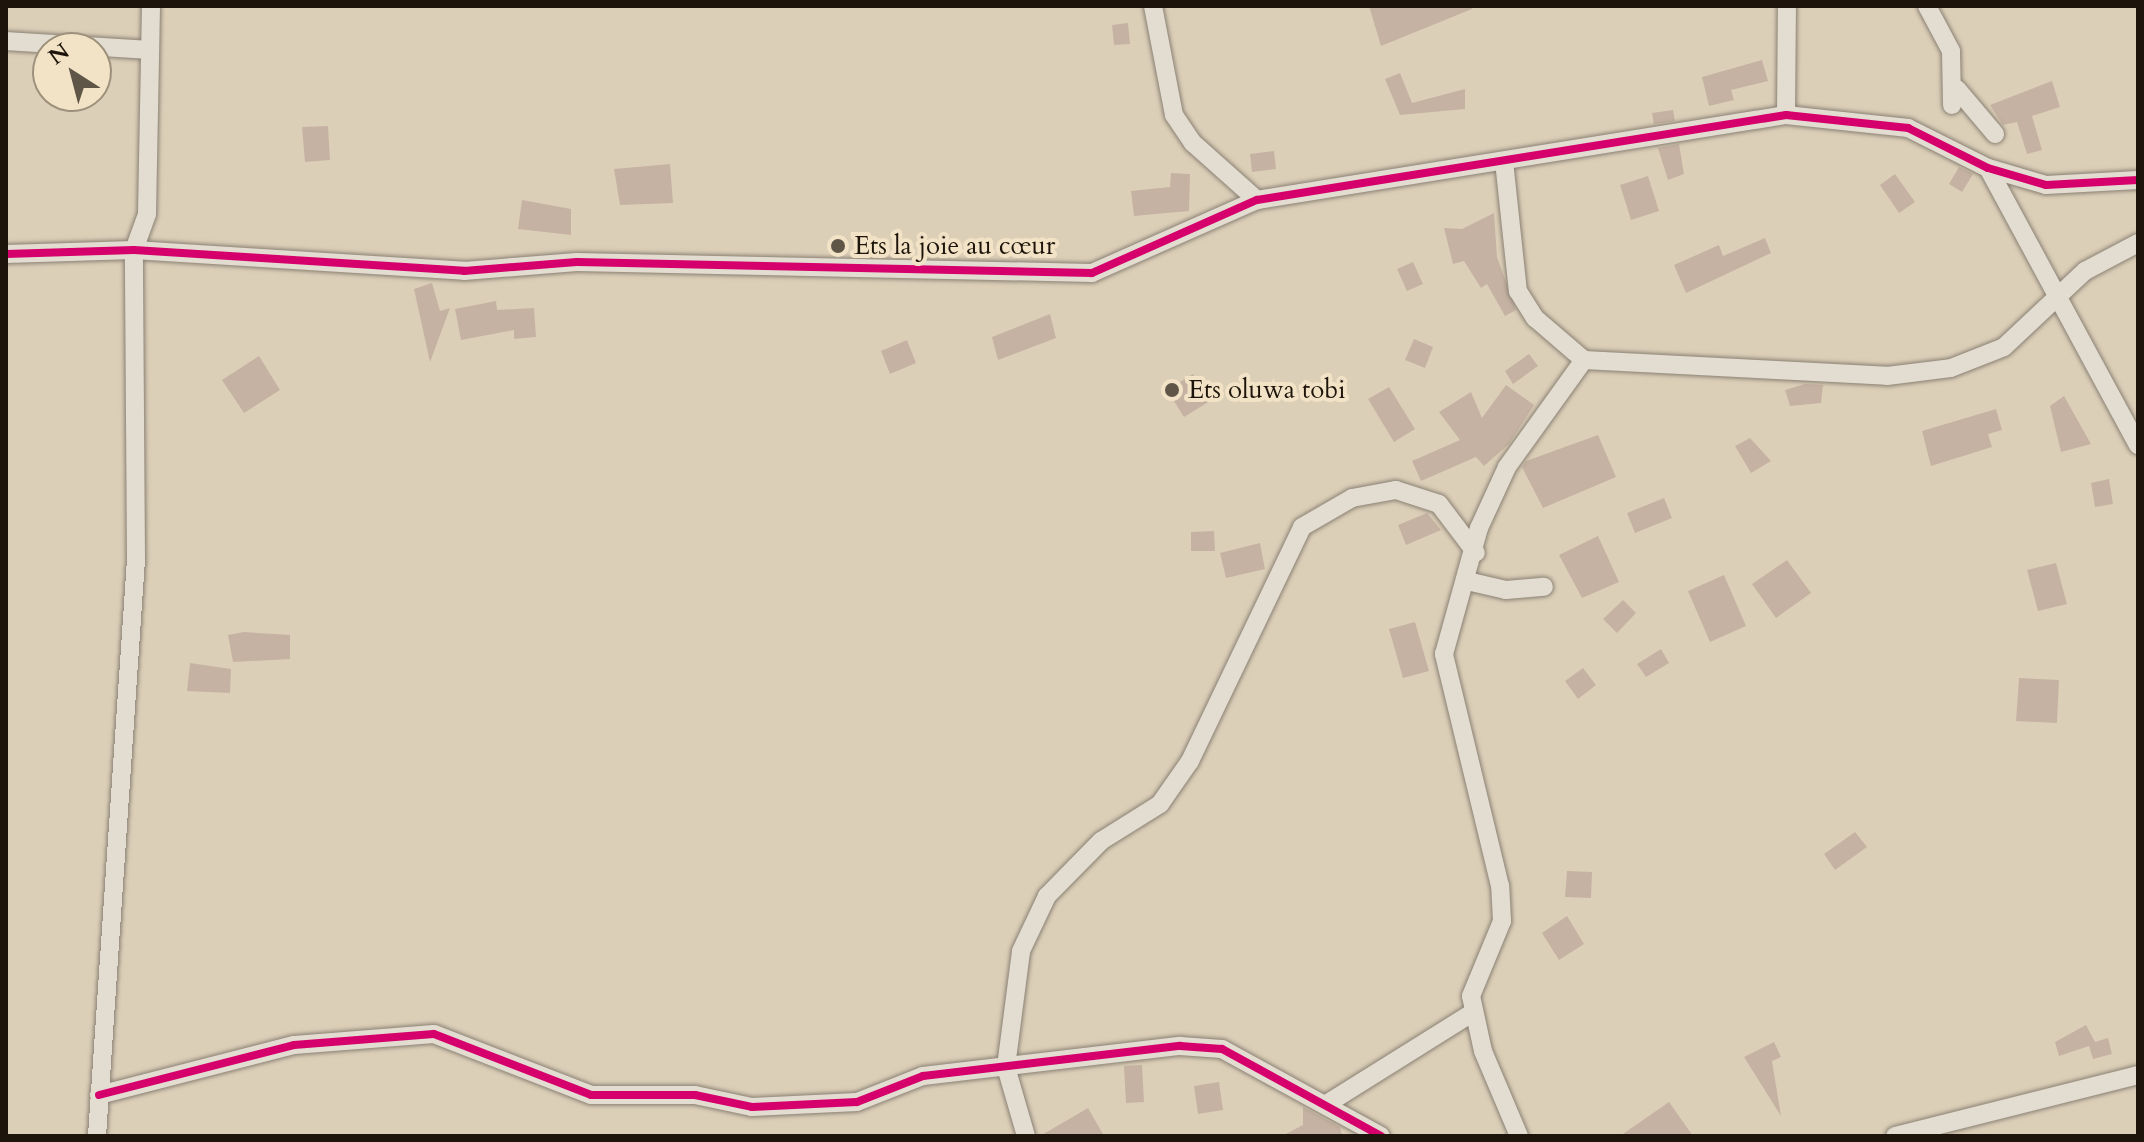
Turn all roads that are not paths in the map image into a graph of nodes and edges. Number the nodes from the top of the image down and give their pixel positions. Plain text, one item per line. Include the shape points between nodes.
1 (151, 6) edge
2 (1153, 6) edge
3 (1787, 6) edge
4 (1927, 6) edge
5 (6, 41) edge
6 (150, 50) junction
7 (1786, 115) junction
8 (1995, 134) dead end
9 (1504, 161) junction
10 (1988, 168) junction
11 (2138, 180) edge
12 (1257, 200) junction
13 (147, 214) junction
14 (2138, 243) edge
15 (134, 250) junction
16 (6, 254) edge
17 (91, 256) junction
18 (2057, 299) junction
19 (1584, 360) junction
20 (2138, 445) edge
21 (1476, 553) junction
22 (1467, 581) junction
23 (1544, 587) dead end
24 (1474, 1012) junction
25 (1006, 1067) junction
26 (2138, 1075) edge
27 (99, 1095) junction
28 (1325, 1105) junction
29 (97, 1136) edge
30 (1026, 1136) edge
31 (1381, 1136) edge
32 (1519, 1136) edge
33 (1895, 1136) edge

1 - 6 street
2 - 12 street via 1174,115 1193,143
3 - 7 street
4 - 8 street via 1951,51 1954,97
5 - 6 street
6 - 13 street
7 - 9 street
7 - 10 street via 1908,128
9 - 12 street
9 - 19 street via 1518,291 1535,318
10 - 11 street via 2046,185
10 - 18 street
12 - 15 street via 1092,273 577,262 464,271
13 - 15 street
13 - 17 street via 124,244
14 - 18 street via 2085,271
15 - 17 street
15 - 27 street via 136,560
16 - 17 street
18 - 19 street via 2004,347 1951,368 1887,376
18 - 20 street
19 - 21 street via 1507,467
21 - 22 street
21 - 25 street via 1439,504 1396,490 1352,498 1302,527 1190,761 1160,804 1101,841 1047,896 1021,951 1009,1000
22 - 23 street via 1506,590
22 - 24 street via 1444,654 1487,819 1502,921 1471,996
24 - 28 street
24 - 32 street
25 - 27 street via 923,1076 857,1102 752,1107 695,1095 591,1095 434,1034 294,1045
25 - 28 street via 1151,1048 1222,1049
25 - 30 street
26 - 33 street
27 - 29 street
28 - 31 street

